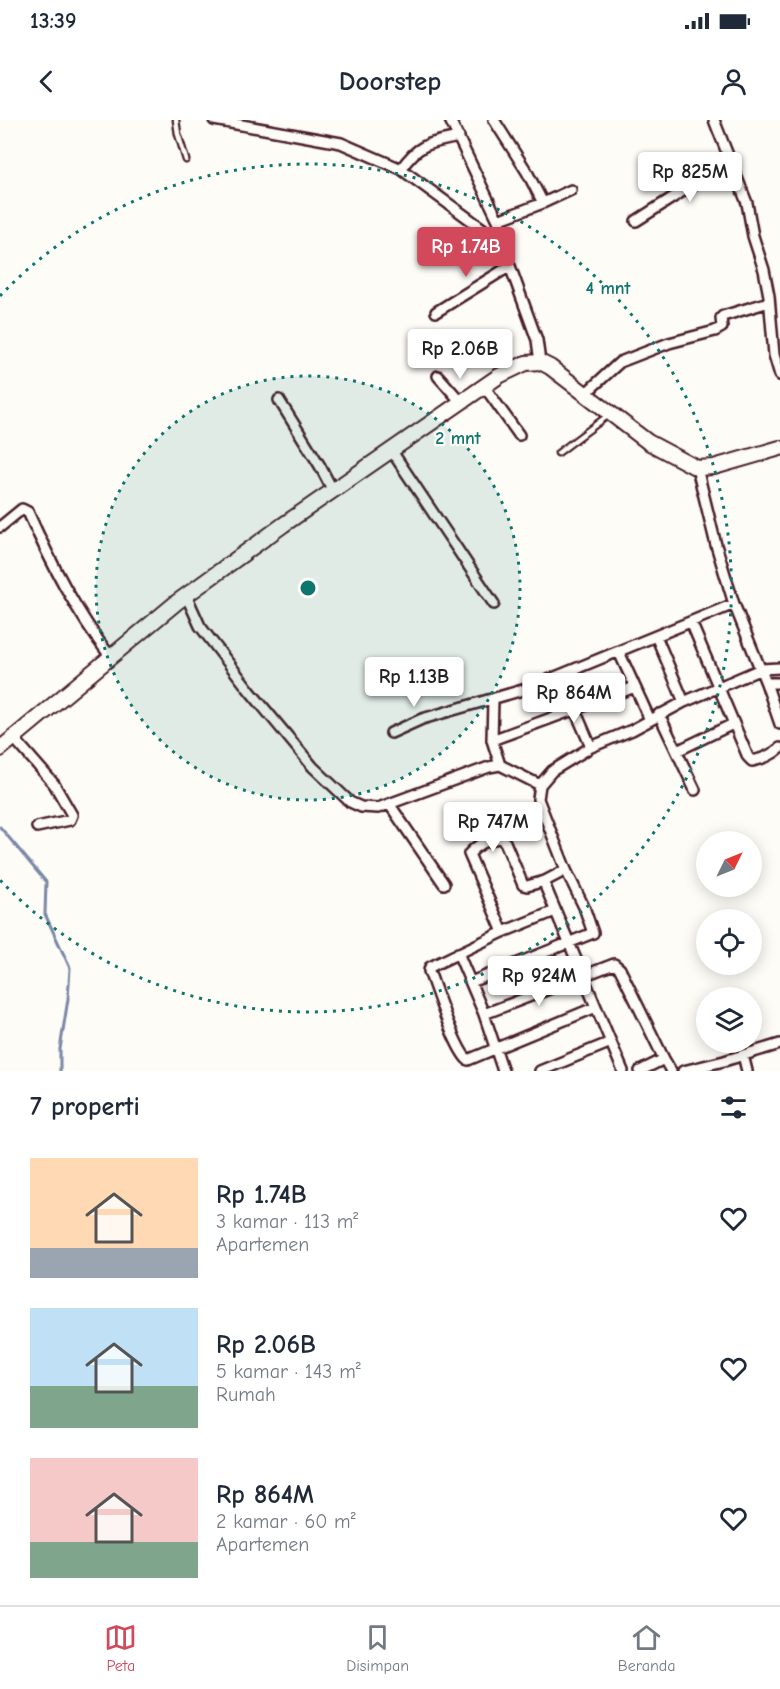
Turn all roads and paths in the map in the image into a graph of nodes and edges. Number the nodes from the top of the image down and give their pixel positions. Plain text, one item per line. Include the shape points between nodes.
1 (176, 120) edge
2 (214, 120) edge
3 (450, 120) edge
4 (494, 120) edge
5 (714, 120) edge
6 (234, 122) edge
7 (459, 137) junction
8 (186, 160) dead end
9 (730, 161) junction
10 (401, 169) junction
11 (571, 190) dead end
12 (543, 203) junction
13 (498, 220) junction
14 (636, 221) dead end
15 (501, 250) junction
16 (510, 266) junction
17 (769, 302) junction
18 (436, 312) dead end
19 (540, 362) junction
20 (780, 375) edge
21 (438, 376) dead end
22 (484, 386) junction
23 (585, 394) junction
24 (279, 400) dead end
25 (461, 402) junction
26 (610, 414) junction
27 (519, 435) dead end
28 (780, 448) edge
29 (391, 450) junction
30 (558, 453) dead end
31 (697, 468) junction
32 (333, 491) junction
33 (0, 527) edge
34 (186, 595) junction
35 (494, 604) dead end
36 (734, 604) junction
37 (691, 622) junction
38 (656, 636) junction
39 (619, 652) junction
40 (110, 656) junction
41 (780, 668) edge
42 (761, 669) junction
43 (766, 683) junction
44 (780, 683) edge
45 (635, 687) junction
46 (718, 687) junction
47 (493, 700) junction
48 (684, 702) junction
49 (575, 710) junction
50 (659, 714) junction
51 (650, 720) junction
52 (733, 724) junction
53 (780, 724) edge
54 (391, 733) dead end
55 (13, 737) junction
56 (492, 740) junction
57 (591, 747) junction
58 (780, 748) edge
59 (0, 749) edge
60 (676, 751) junction
61 (500, 765) junction
62 (540, 785) junction
63 (695, 790) dead end
64 (390, 805) junction
65 (37, 827) dead end
66 (566, 870) junction
67 (545, 881) junction
68 (444, 884) dead end
69 (555, 911) junction
70 (503, 932) junction
71 (570, 944) junction
72 (458, 953) junction
73 (583, 976) junction
74 (471, 982) junction
75 (596, 1007) junction
76 (484, 1014) junction
77 (611, 1042) junction
78 (780, 1044) edge
79 (496, 1048) junction
80 (743, 1055) junction
81 (664, 1059) junction
82 (503, 1071) edge
83 (540, 1071) edge
84 (623, 1071) edge
85 (639, 1071) edge
86 (670, 1071) edge
87 (683, 1071) edge
88 (747, 1071) edge

1 - 8 lane
2 - 6 street
3 - 7 street
4 - 12 street
5 - 9 street
6 - 10 street via 341,143
7 - 10 street via 422,146
7 - 13 street
9 - 14 street
9 - 17 street via 747,203
10 - 15 street via 474,221
11 - 12 street
12 - 13 street
13 - 15 street via 504,237
15 - 16 street
16 - 18 street
16 - 19 street via 537,340
17 - 20 street
17 - 23 street via 723,316 722,327 715,332 620,362
19 - 22 street via 516,367
19 - 23 street
21 - 25 street
22 - 25 street
22 - 27 street
23 - 26 street
24 - 32 street
25 - 29 street
26 - 30 lane
26 - 31 street via 648,442
28 - 31 street via 714,467
29 - 32 street
29 - 35 street
31 - 36 street
32 - 34 street
33 - 40 street via 22,509 28,512 51,564
34 - 40 street
34 - 64 street via 200,626 321,775 361,807
36 - 37 street
36 - 42 street
37 - 38 street
37 - 46 street
38 - 39 street
38 - 48 street
39 - 45 street
39 - 47 street
40 - 55 street
41 - 42 street
42 - 43 street
42 - 46 street
43 - 44 street
43 - 53 street
45 - 49 street
45 - 51 street
46 - 48 street
46 - 52 street
47 - 54 street via 422,719
47 - 56 street
48 - 50 street
49 - 56 street
49 - 57 street
50 - 51 street
50 - 60 street
51 - 57 street
52 - 58 street via 752,761
52 - 60 street
55 - 59 street
55 - 65 street via 54,784 72,815 70,820
56 - 61 street
57 - 62 street via 552,771
60 - 63 street
61 - 62 street
61 - 64 street
62 - 66 street via 538,799
64 - 68 street
66 - 67 street
66 - 71 street via 594,931
67 - 69 street
67 - 70 street via 523,885 500,838 473,850 472,860
69 - 70 street
69 - 71 street
70 - 72 street
71 - 73 street
71 - 74 street
72 - 74 street
72 - 79 street via 429,969 440,1004 466,1059
73 - 75 street
73 - 76 street
73 - 81 street via 618,966
74 - 76 street
75 - 77 street
75 - 79 street
76 - 79 street
77 - 83 street
77 - 84 street
78 - 80 street
79 - 82 street
80 - 87 street
80 - 88 street
81 - 85 street
81 - 86 street

